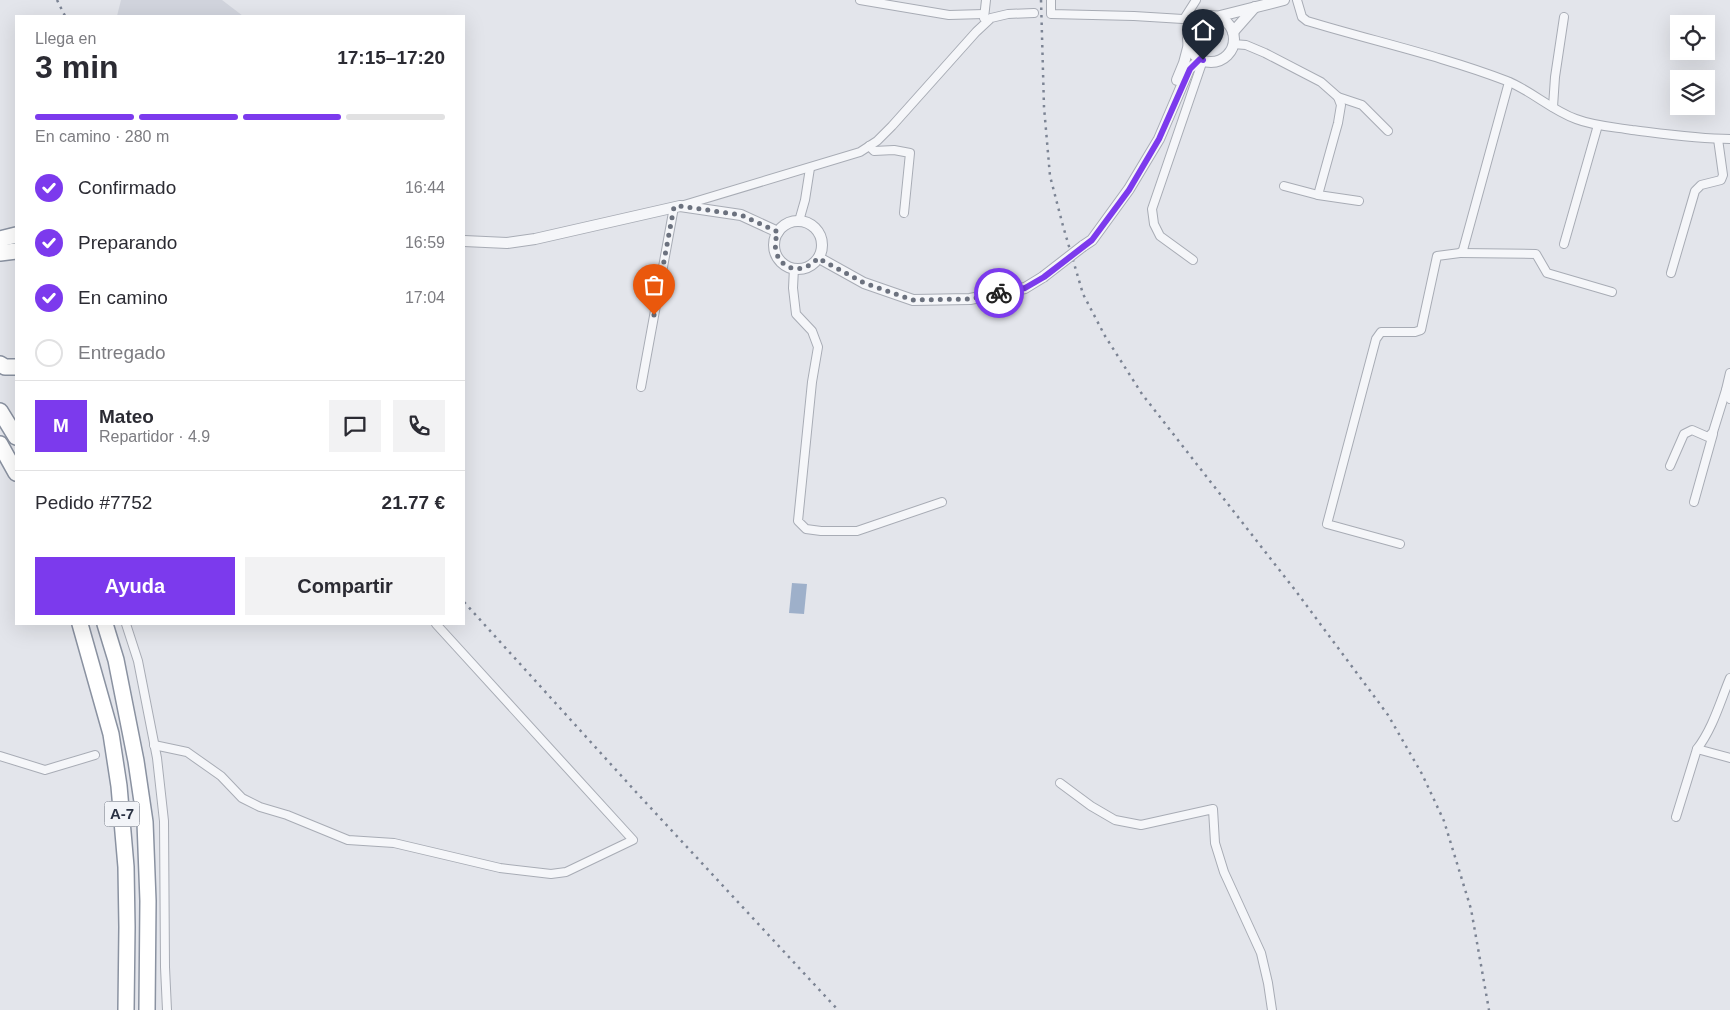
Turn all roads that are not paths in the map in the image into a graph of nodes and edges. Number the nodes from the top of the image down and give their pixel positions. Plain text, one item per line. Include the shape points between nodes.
1 (860, 0) edge
2 (986, 0) edge
3 (1051, 0) edge
4 (1196, 0) edge
5 (1284, 0) edge
6 (1297, 0) edge
7 (1255, 7) junction
8 (1034, 13) dead end
9 (984, 14) junction
10 (1216, 17) junction
11 (1564, 18) dead end
12 (1184, 19) junction
13 (1199, 20) junction
14 (984, 25) junction
15 (1233, 32) junction
16 (1189, 43) junction
17 (1233, 44) junction
18 (1202, 59) junction
19 (1509, 82) junction
20 (1338, 97) junction
21 (1553, 107) junction
22 (1598, 125) junction
23 (1388, 131) dead end
24 (1718, 139) junction
25 (1730, 139) edge
26 (869, 146) junction
27 (1151, 151) junction
28 (810, 168) junction
29 (1284, 186) dead end
30 (1318, 195) junction
31 (1359, 201) dead end
32 (677, 207) junction
33 (904, 213) dead end
34 (799, 221) junction
35 (778, 232) junction
36 (15, 236) edge
37 (15, 237) edge
38 (0, 239) edge
39 (465, 240) edge
40 (1564, 244) dead end
41 (0, 247) edge
42 (15, 252) edge
43 (0, 253) edge
44 (1460, 253) junction
45 (818, 258) junction
46 (1193, 260) dead end
47 (794, 268) junction
48 (1671, 273) dead end
49 (1612, 292) dead end
50 (0, 364) edge
51 (15, 368) edge
52 (1730, 373) edge
53 (642, 387) dead end
54 (1726, 390) junction
55 (1730, 399) edge
56 (0, 411) edge
57 (1713, 432) junction
58 (15, 435) edge
59 (0, 444) edge
60 (0, 460) edge
61 (1670, 466) dead end
62 (15, 471) edge
63 (15, 480) edge
64 (942, 502) dead end
65 (1694, 502) dead end
66 (1400, 544) dead end
67 (80, 625) edge
68 (105, 625) edge
69 (126, 625) edge
70 (437, 625) edge
71 (1730, 678) edge
72 (154, 745) junction
73 (1697, 749) junction
74 (95, 755) dead end
75 (0, 756) edge
76 (1730, 758) edge
77 (1060, 783) dead end
78 (1676, 817) dead end
79 (126, 1010) edge
80 (147, 1010) edge
81 (167, 1010) edge
82 (1272, 1010) edge

1 - 9 street via 949,15
2 - 9 street
3 - 12 street via 1051,14
4 - 12 street
5 - 7 street
6 - 19 street via 1302,17 1307,21
7 - 10 street
7 - 15 street
8 - 14 street via 991,18
9 - 14 street
10 - 13 street
10 - 15 street via 1226,22
11 - 21 street via 1554,77
12 - 13 street
13 - 16 street via 1190,30
14 - 26 street via 892,126
15 - 17 street
16 - 18 street via 1195,55
16 - 27 street
17 - 18 street via 1220,60
17 - 20 street via 1246,45 1265,53 1321,82
18 - 27 street via 1186,75
18 - 46 street via 1152,208 1160,236
19 - 21 street
19 - 44 street
20 - 23 street via 1362,105
20 - 30 street via 1341,105 1338,122
21 - 22 street via 1576,120
22 - 24 street
22 - 40 street
24 - 25 street
24 - 48 street via 1723,175 1721,180 1700,185 1695,191
26 - 28 street
26 - 33 street via 874,151 910,153
27 - 45 street, bridge via 1129,190 1092,240 1025,288 970,299 913,300 864,283
28 - 32 street
28 - 34 street
29 - 30 street
30 - 31 street
32 - 35 street via 741,215
32 - 39 street via 535,239 507,243
32 - 53 street
34 - 35 street via 783,226
34 - 45 street via 812,225 821,237 822,251
35 - 47 street via 774,248 777,256 782,263
36 - 38 highway
37 - 41 street
42 - 43 highway
44 - 49 street via 1536,254 1547,273
44 - 66 street via 1437,256 1421,330 1381,332 1376,339 1327,524
45 - 47 street via 805,268
47 - 64 street via 796,314 812,331 818,347 798,521 806,529 857,531
50 - 51 highway
52 - 54 street
54 - 55 street
54 - 57 street
56 - 58 highway
57 - 61 street via 1708,437 1692,430 1684,434
57 - 65 street
59 - 62 highway
60 - 63 highway
67 - 79 highway, A-7 via 110,734 119,786 126,867
68 - 80 highway, A-7 via 116,660 145,822
69 - 72 street via 138,661
70 - 72 street via 633,840 566,872 551,874 500,868 394,842 348,840 248,801 221,776 187,752
71 - 73 street via 1717,712
72 - 81 street via 164,821
73 - 76 street
73 - 78 street
74 - 75 street via 45,770
77 - 82 street via 1115,820 1141,825 1213,809 1215,843 1224,872 1261,954

